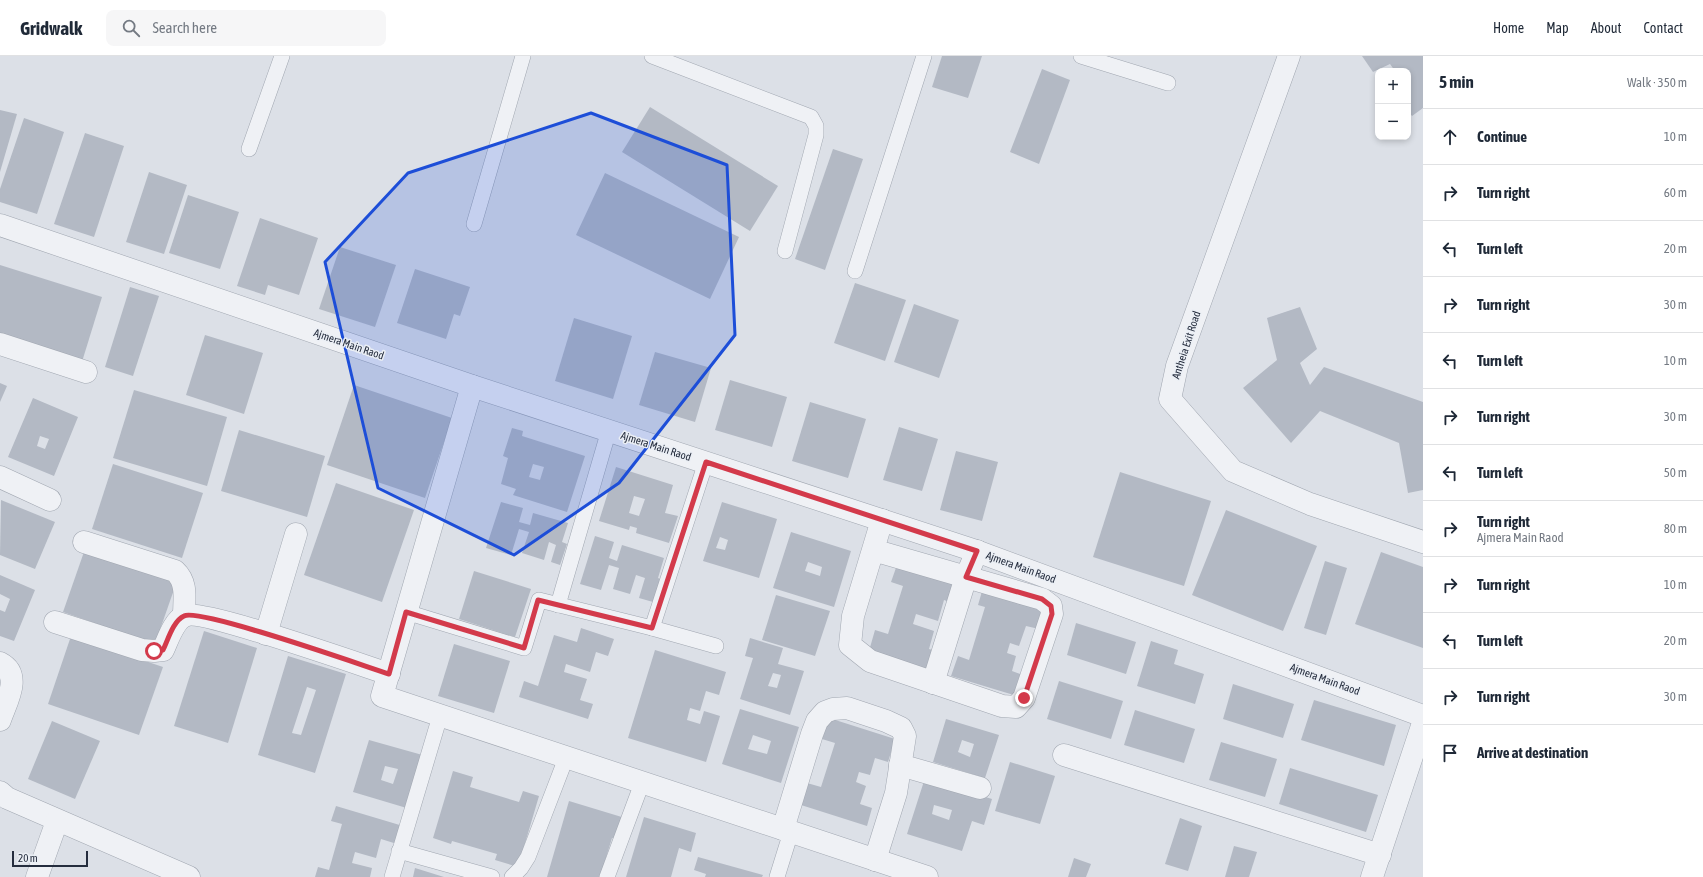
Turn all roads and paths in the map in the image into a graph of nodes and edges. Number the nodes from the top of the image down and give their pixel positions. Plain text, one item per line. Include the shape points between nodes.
1 (282, 56) edge
2 (523, 56) edge
3 (652, 56) edge
4 (924, 56) edge
5 (1081, 56) edge
6 (1289, 56) edge
7 (1168, 83) dead end
8 (249, 149) dead end
9 (0, 224) edge
10 (474, 224) dead end
11 (785, 251) dead end
12 (855, 271) dead end
13 (0, 344) edge
14 (86, 372) dead end
15 (472, 386) junction
16 (609, 430) junction
17 (706, 462) junction
18 (0, 477) edge
19 (50, 500) dead end
20 (882, 520) junction
21 (296, 534) dead end
22 (84, 542) dead end
23 (1423, 542) edge
24 (872, 550) junction
25 (977, 551) junction
26 (966, 577) junction
27 (558, 605) junction
28 (406, 612) junction
29 (184, 616) junction
30 (55, 622) dead end
31 (652, 628) junction
32 (266, 634) junction
33 (716, 646) dead end
34 (0, 663) edge
35 (389, 674) junction
36 (933, 684) junction
37 (440, 716) junction
38 (1423, 716) edge
39 (0, 720) edge
40 (1423, 723) edge
41 (1064, 755) dead end
42 (566, 758) junction
43 (900, 765) junction
44 (642, 783) junction
45 (980, 788) dead end
46 (0, 792) edge
47 (57, 821) junction
48 (787, 831) junction
49 (399, 851) junction
50 (1380, 855) junction
51 (875, 860) junction
52 (37, 877) edge
53 (189, 877) edge
54 (392, 877) edge
55 (492, 877) edge
56 (512, 877) edge
57 (607, 877) edge
58 (777, 877) edge
59 (926, 877) edge
60 (1372, 877) edge

1 - 8 lane
2 - 10 lane
3 - 11 lane via 811,117 816,126 816,135
4 - 12 lane
5 - 7 lane
6 - 23 street, Antheia Exit Road via 1177,366 1170,399 1233,471 1310,504
9 - 15 street, Ajmera Main Raod
13 - 14 street
15 - 16 street, Ajmera Main Raod
15 - 28 street
16 - 17 street, Ajmera Main Raod
16 - 27 lane
17 - 20 street, Ajmera Main Raod
17 - 31 lane
18 - 19 street
20 - 24 street
20 - 25 street, Ajmera Main Raod
21 - 32 street
22 - 29 street via 175,571 181,576 184,585
24 - 26 street
24 - 36 street via 853,616 850,645 870,661
25 - 26 street
25 - 38 street, Ajmera Main Raod
26 - 36 street
26 - 36 street via 1042,599 1051,606 1052,614 1024,698 1016,707 1002,706
27 - 28 lane via 538,600 524,648
27 - 31 lane
28 - 35 street
29 - 30 street via 177,622 163,650 154,651 142,650
29 - 32 street via 199,615
31 - 33 lane
32 - 35 street
34 - 39 street via 10,671 13,678
35 - 37 street via 382,696
37 - 42 street
37 - 49 lane
40 - 50 street
41 - 50 street
42 - 44 street
42 - 56 lane via 528,857
43 - 45 street
43 - 48 street via 905,736 901,728 846,708 825,712 817,721 812,734
43 - 51 street via 896,793
44 - 48 street
44 - 57 lane
46 - 47 street via 7,798
47 - 52 street
47 - 53 street
48 - 51 street
48 - 58 lane
49 - 54 lane
49 - 55 lane
50 - 60 street
51 - 59 street

